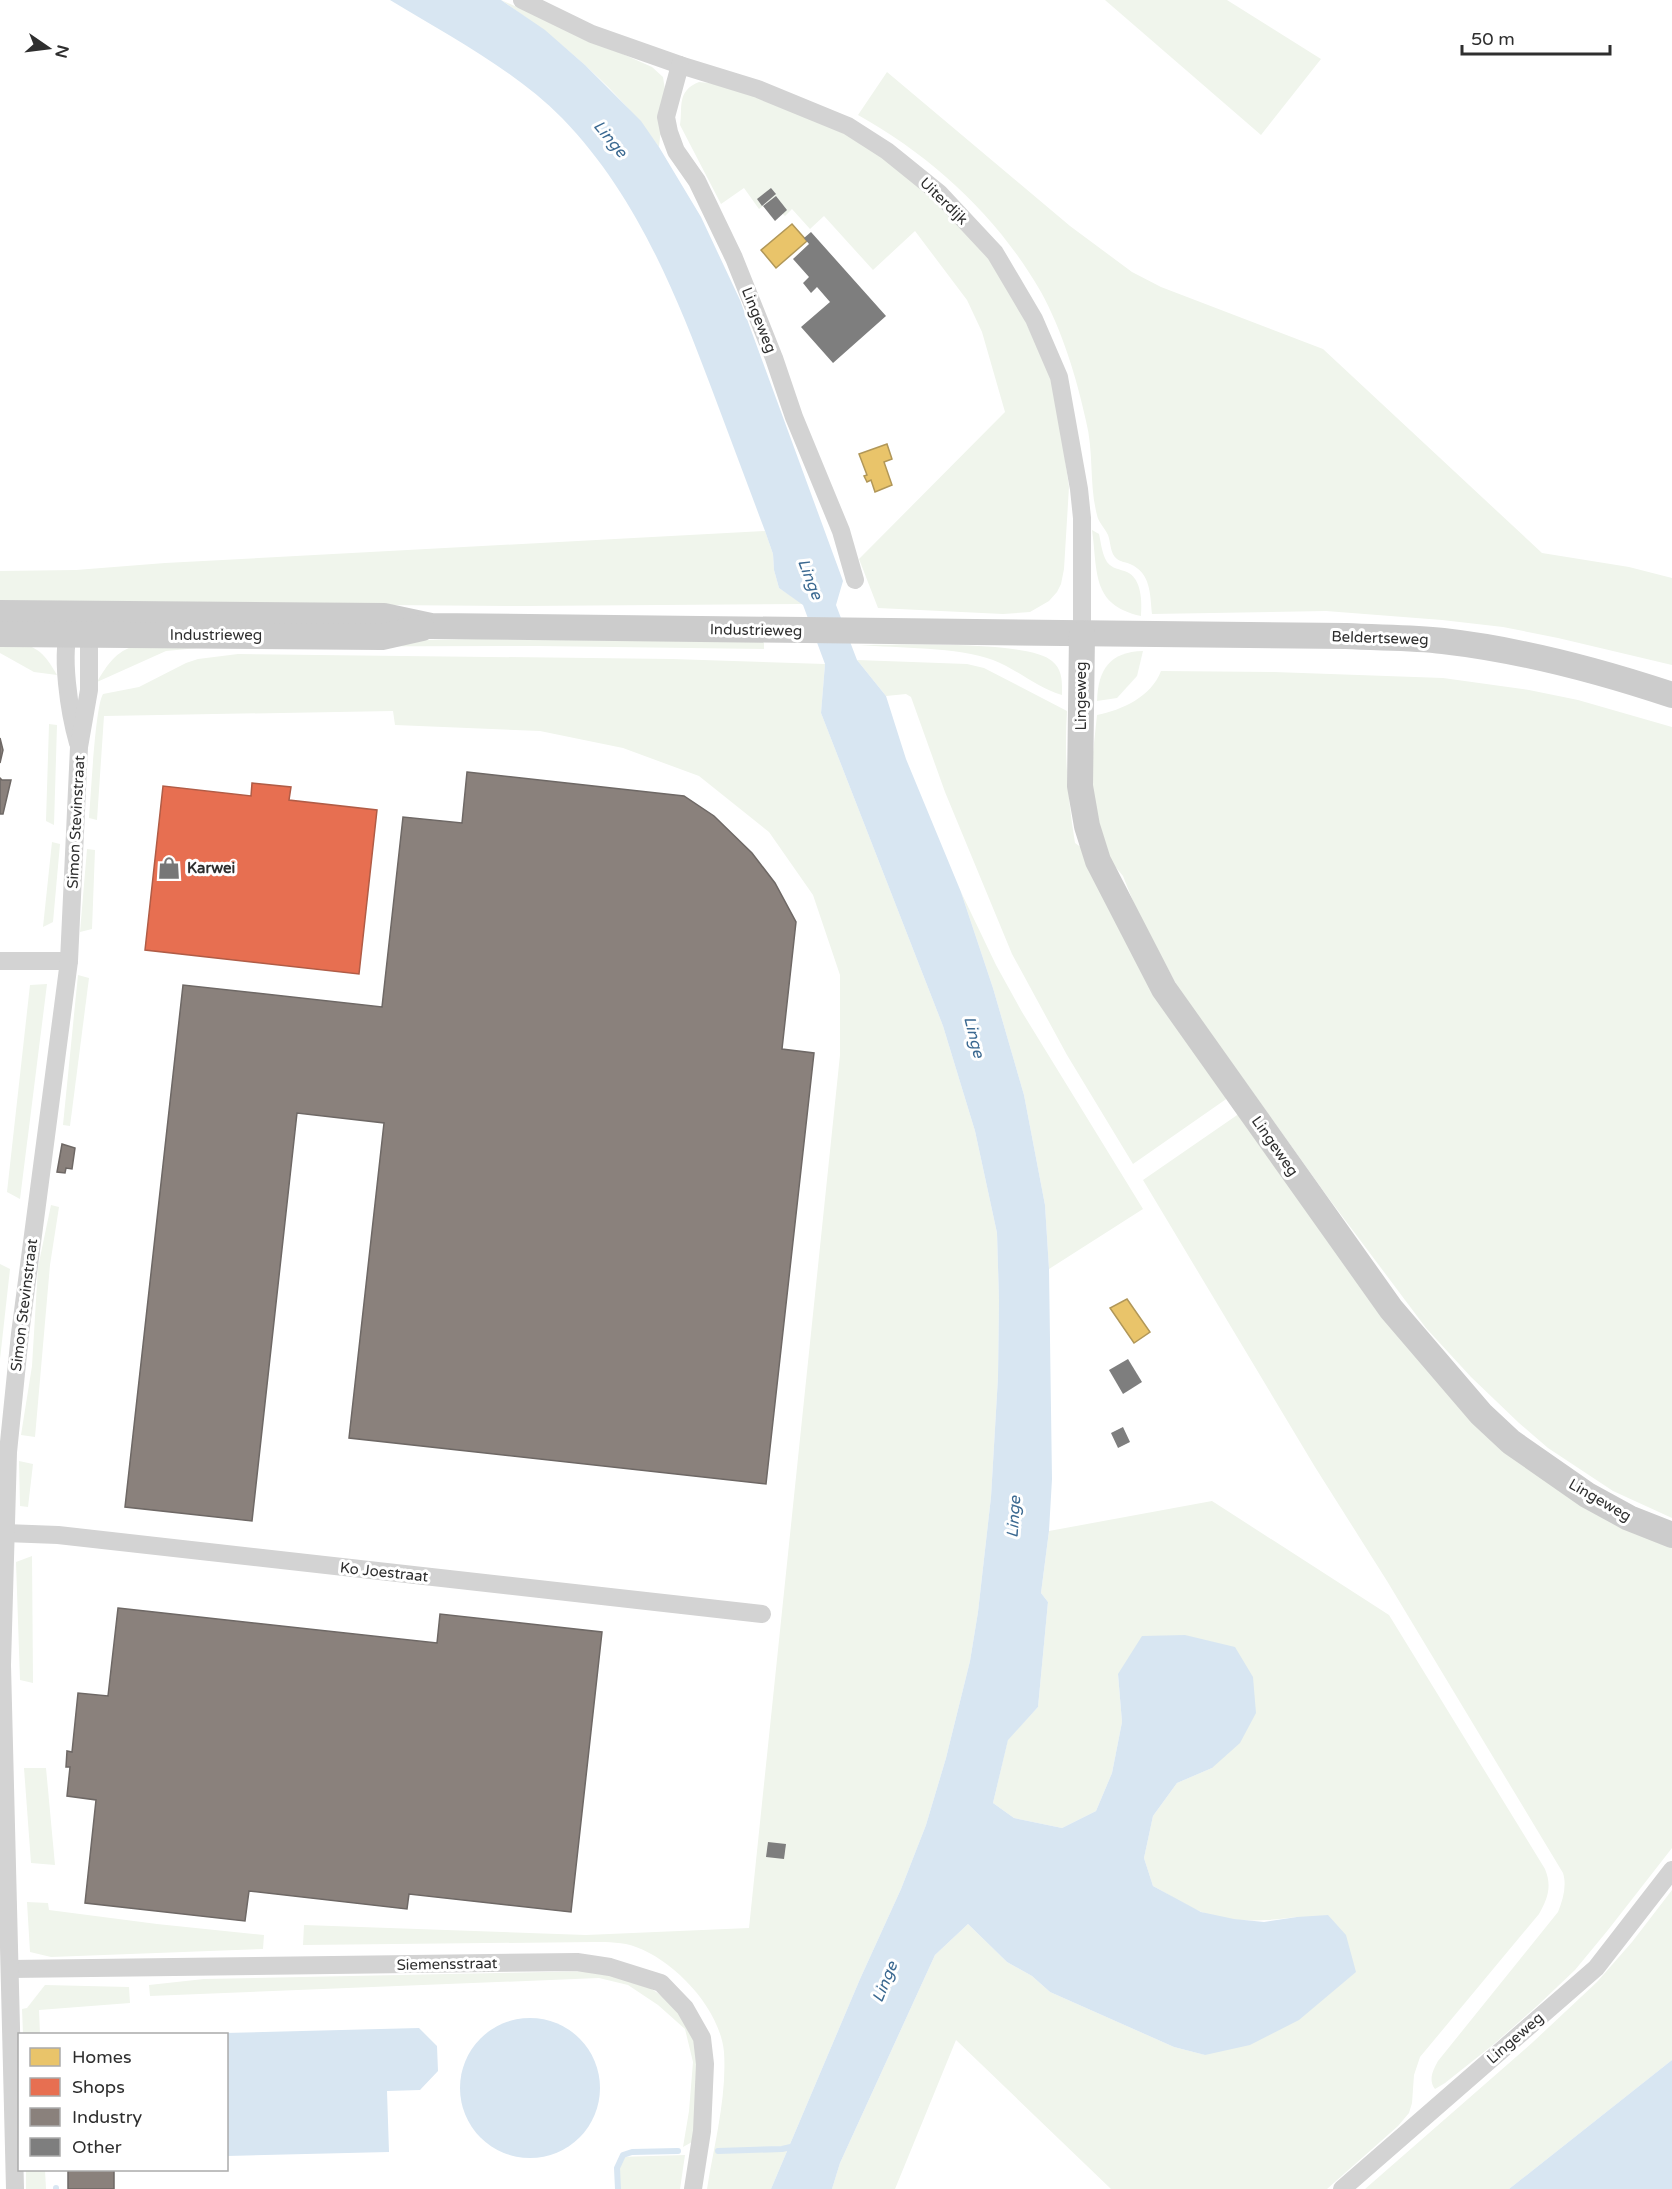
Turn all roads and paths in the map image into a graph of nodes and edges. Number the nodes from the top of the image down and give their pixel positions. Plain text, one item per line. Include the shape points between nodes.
1 (522, 0) edge
2 (680, 65) junction
3 (855, 580) dead end
4 (0, 613) edge
5 (77, 628) junction
6 (0, 634) edge
7 (1082, 634) junction
8 (1672, 695) edge
9 (0, 961) edge
10 (69, 961) junction
11 (4, 1451) edge
12 (5, 1533) junction
13 (1672, 1535) edge
14 (762, 1614) dead end
15 (1672, 1870) edge
16 (10, 1969) junction
17 (7, 2148) edge
18 (15, 2189) edge
19 (693, 2189) edge
20 (1342, 2189) edge

1 - 2 street, Uiterdijk via 592,34
2 - 3 street, Lingeweg via 666,117 669,132 734,258 841,531
2 - 7 street, Uiterdijk via 758,89 848,126 939,193 995,253 1034,320 1059,377 1082,518
4 - 5 main road, Industrieweg
5 - 6 main road, Industrieweg
5 - 7 main road, Industrieweg via 384,616 431,626
5 - 10 street, Simon Stevinstraat via 69,703 79,747
7 - 8 main road, Beldertseweg via 1346,636 1442,641 1544,657 1606,672
7 - 13 main road, Lingeweg via 1080,786 1087,826 1098,861 1164,989 1391,1309 1481,1414 1511,1442 1587,1495
9 - 10 street
10 - 11 street, Simon Stevinstraat
11 - 12 street, Simon Stevinstraat
12 - 14 street, Ko Joestraat via 58,1535
12 - 16 street, Simon Stevinstraat via 2,1665
15 - 20 street, Lingeweg via 1596,1968
16 - 17 street, Simon Stevinstraat
16 - 19 street, Siemensstraat via 577,1962 610,1966 661,1983 685,2008 702,2038 702,2131
17 - 18 street, Simon Stevinstraat

